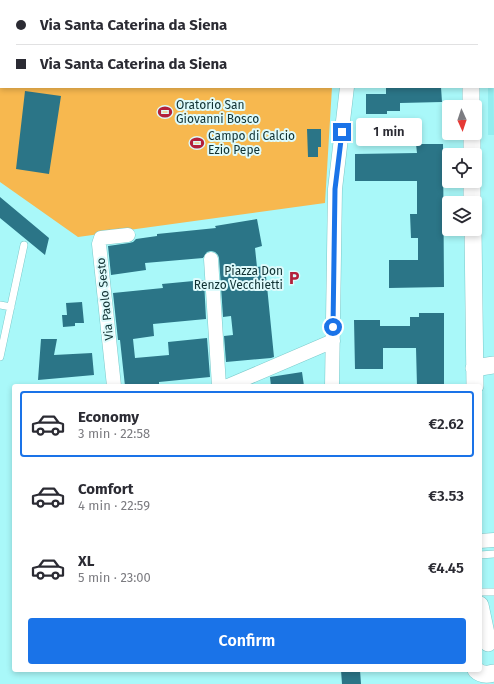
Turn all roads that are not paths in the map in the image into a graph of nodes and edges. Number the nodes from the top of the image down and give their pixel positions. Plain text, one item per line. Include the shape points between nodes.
1 (346, 88) edge
2 (471, 88) edge
3 (471, 100) edge
4 (128, 235) dead end
5 (472, 236) edge
6 (24, 244) dead end
7 (211, 259) dead end
8 (0, 305) edge
9 (11, 307) junction
10 (333, 341) junction
11 (0, 357) edge
12 (494, 365) edge
13 (474, 368) junction
14 (114, 384) edge
15 (219, 384) edge
16 (233, 384) edge
17 (332, 384) edge
18 (474, 384) edge
19 (482, 540) edge
20 (494, 540) edge
21 (494, 554) edge
22 (482, 555) edge
23 (482, 592) edge
24 (494, 592) edge
25 (482, 616) edge
26 (487, 644) edge
27 (485, 674) edge
28 (474, 684) edge

1 - 10 street via 335,189
2 - 3 street
4 - 14 street, Via Paolo Sesto via 101,238 99,244
5 - 13 street
6 - 9 lane
7 - 15 street
8 - 9 lane
9 - 11 lane
10 - 16 street
10 - 17 street
12 - 13 street
13 - 18 street
19 - 20 street
21 - 22 lane
23 - 24 lane
25 - 26 street
27 - 28 street

